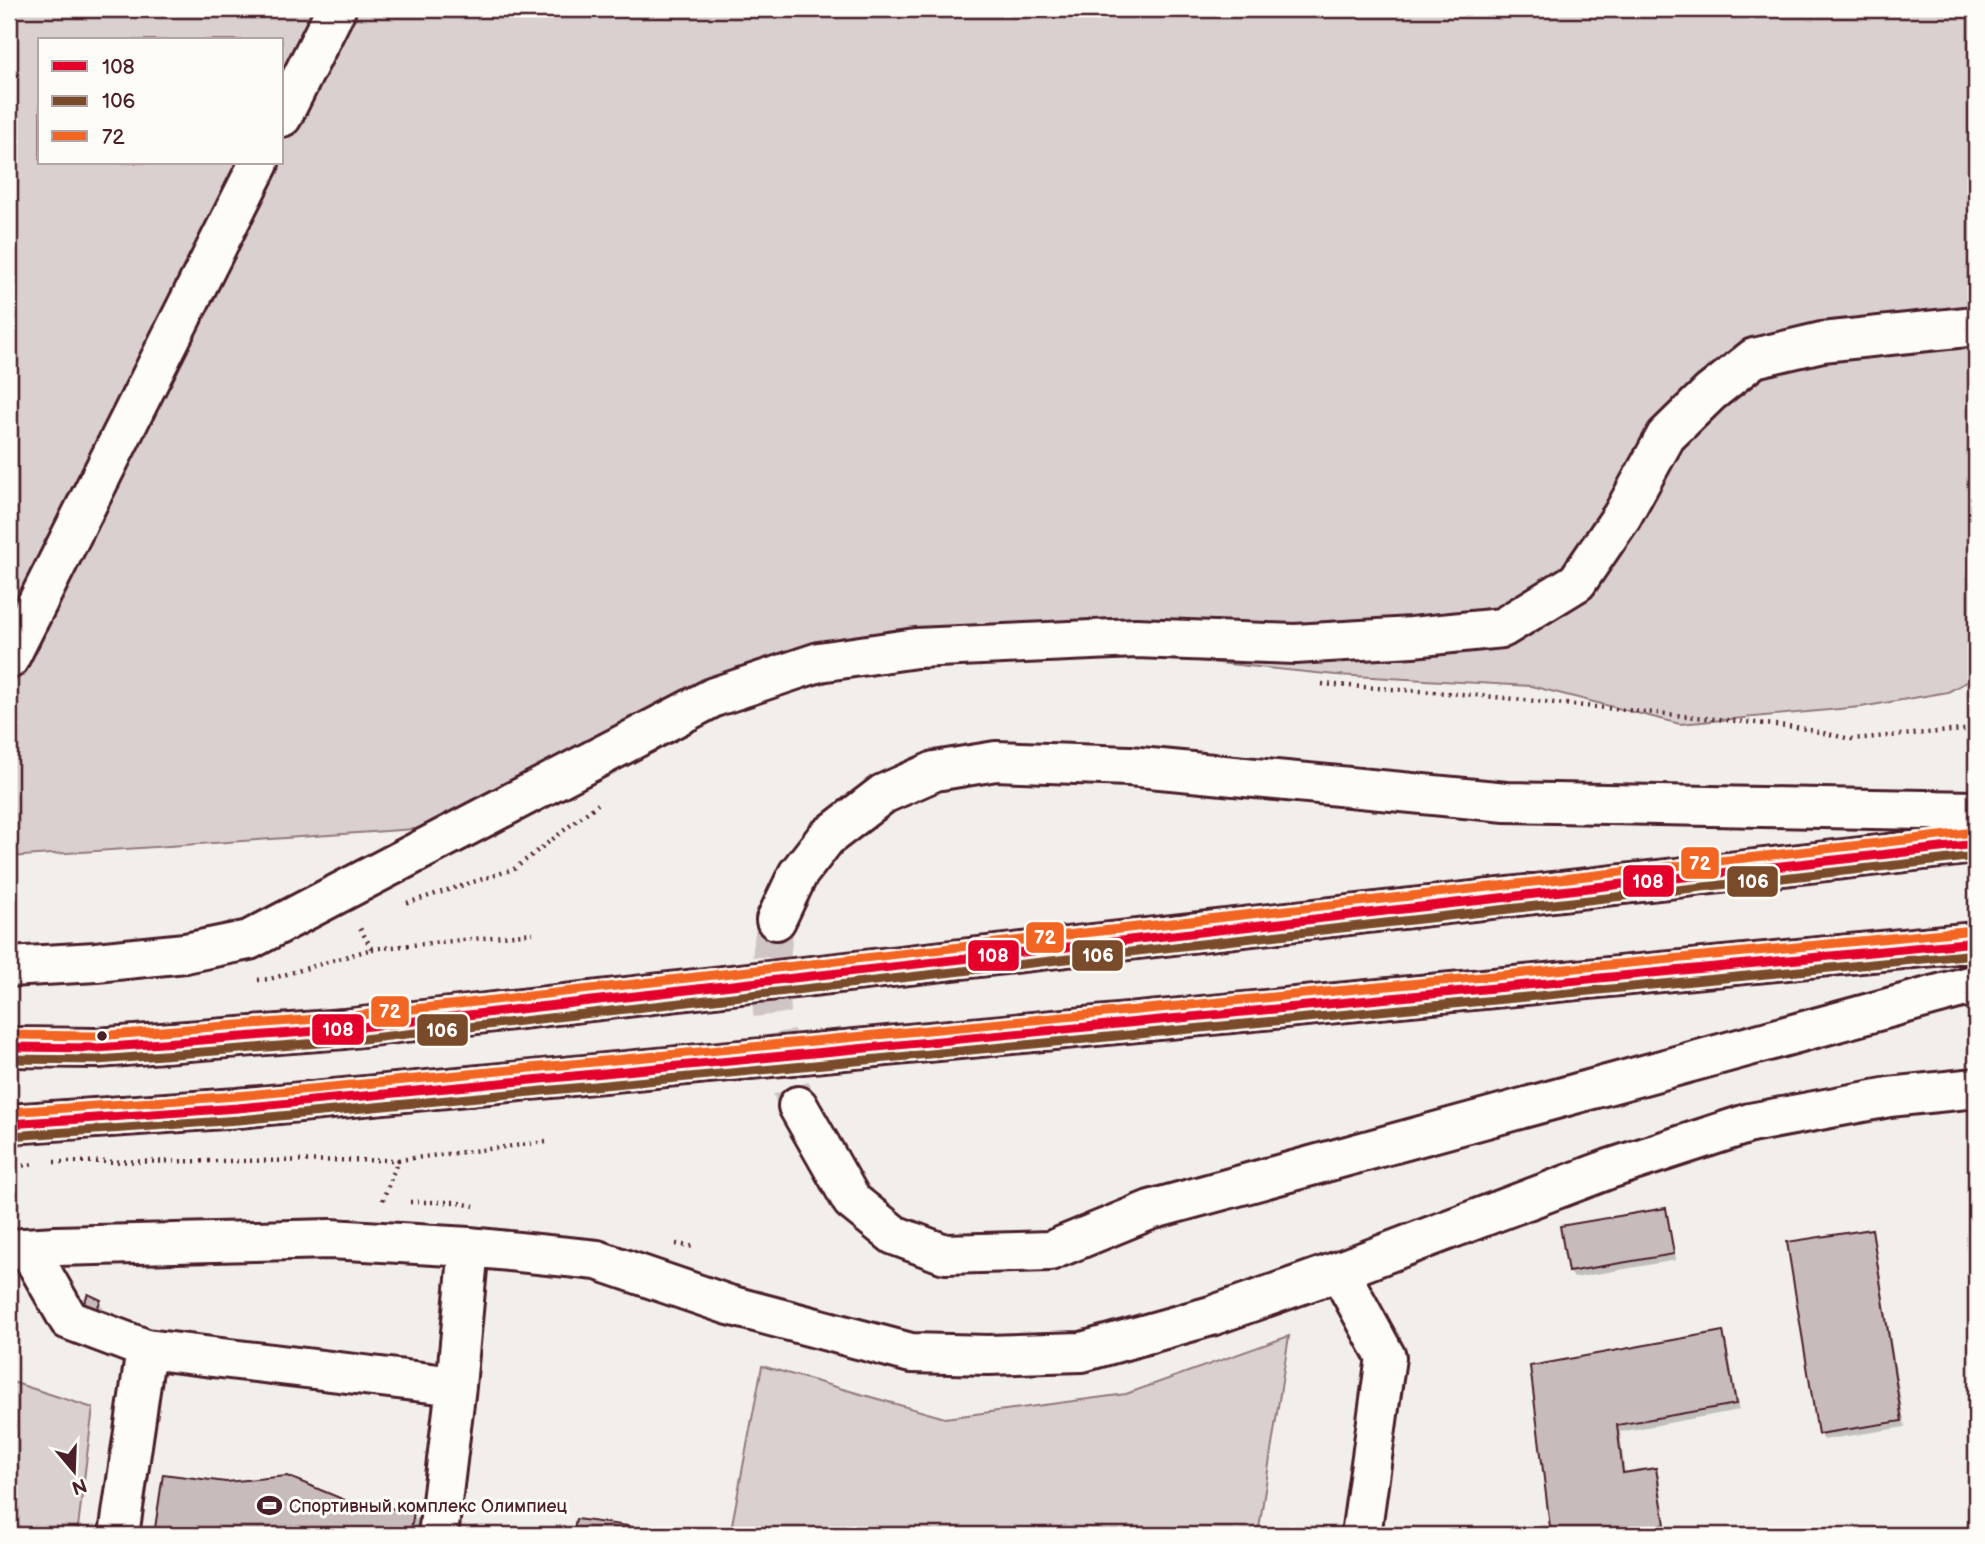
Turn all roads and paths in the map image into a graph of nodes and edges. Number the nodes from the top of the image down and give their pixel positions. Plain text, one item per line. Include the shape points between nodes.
1 (336, 9) edge
2 (284, 113) edge
3 (258, 164) edge
4 (1976, 326) edge
5 (9, 659) edge
6 (1976, 811) edge
7 (1976, 844) edge
8 (776, 920) tunnel mouth
9 (533, 933) dead end
10 (1976, 942) edge
11 (372, 948) dead end
12 (9, 967) edge
13 (1976, 984) edge
14 (9, 1047) edge
15 (1976, 1088) edge
16 (798, 1106) tunnel mouth
17 (9, 1124) edge
18 (546, 1142) dead end
19 (398, 1160) junction
20 (9, 1167) edge
21 (394, 1202) dead end
22 (406, 1202) dead end
23 (481, 1207) dead end
24 (668, 1242) dead end
25 (469, 1247) junction
26 (695, 1247) dead end
27 (19, 1249) edge
28 (1339, 1271) junction
29 (146, 1349) junction
30 (456, 1386) junction
31 (118, 1535) edge
32 (438, 1535) edge
33 (1361, 1535) edge

1 - 2 main road
3 - 5 main road
4 - 12 main road via 1822,342 1754,358 1666,436 1622,516 1577,582 1502,628 1295,644 1136,638 916,648 819,663 714,697 249,940 185,953
6 - 8 main road via 1506,802 1129,766 996,761 935,771 883,794 826,838 798,874
7 - 14 main road via 344,1029 97,1048
9 - 11 path
10 - 17 main road via 238,1108
13 - 16 main road via 1150,1210 1050,1251 946,1254 894,1235 852,1201
15 - 28 main road via 1889,1097 1750,1123 1609,1169
18 - 19 path
19 - 20 path via 46,1162
19 - 21 path via 382,1202
22 - 23 path
24 - 26 path
25 - 27 main road via 330,1239
25 - 28 main road via 597,1260 729,1305 911,1353 1082,1352
25 - 30 main road
27 - 29 main road via 69,1320
28 - 33 main road via 1386,1357
29 - 30 main road
29 - 31 main road
30 - 32 main road

